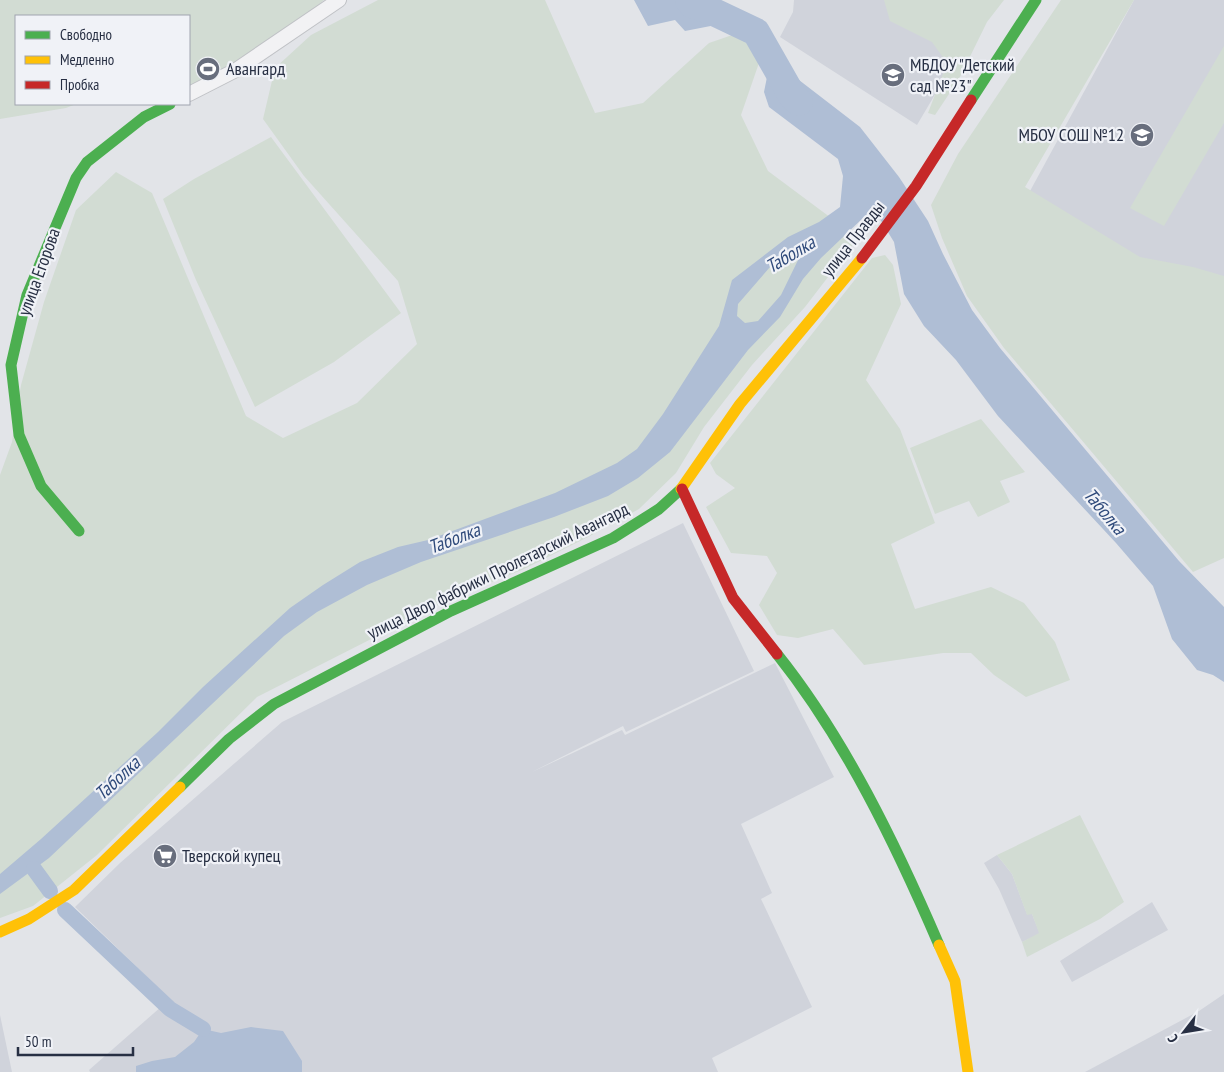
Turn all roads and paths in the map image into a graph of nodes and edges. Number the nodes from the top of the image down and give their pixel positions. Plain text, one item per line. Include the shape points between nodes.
1 (340, 0) edge
2 (1036, 0) edge
3 (190, 93) edge
4 (168, 105) edge
5 (682, 489) junction
6 (79, 531) dead end
7 (0, 932) edge
8 (968, 1072) edge

1 - 3 street via 236,70
2 - 5 street, улица Правды via 916,186 835,292 740,404
4 - 6 street, улица Егорова via 144,116 87,162 76,178 27,295 11,364 19,435 41,486
5 - 7 street, улица Двор фабрики Пролетарский Авангард via 659,509 613,538 451,611 267,709 229,739 74,890 48,908
5 - 8 street via 733,598 786,665 833,735 912,881 955,981

